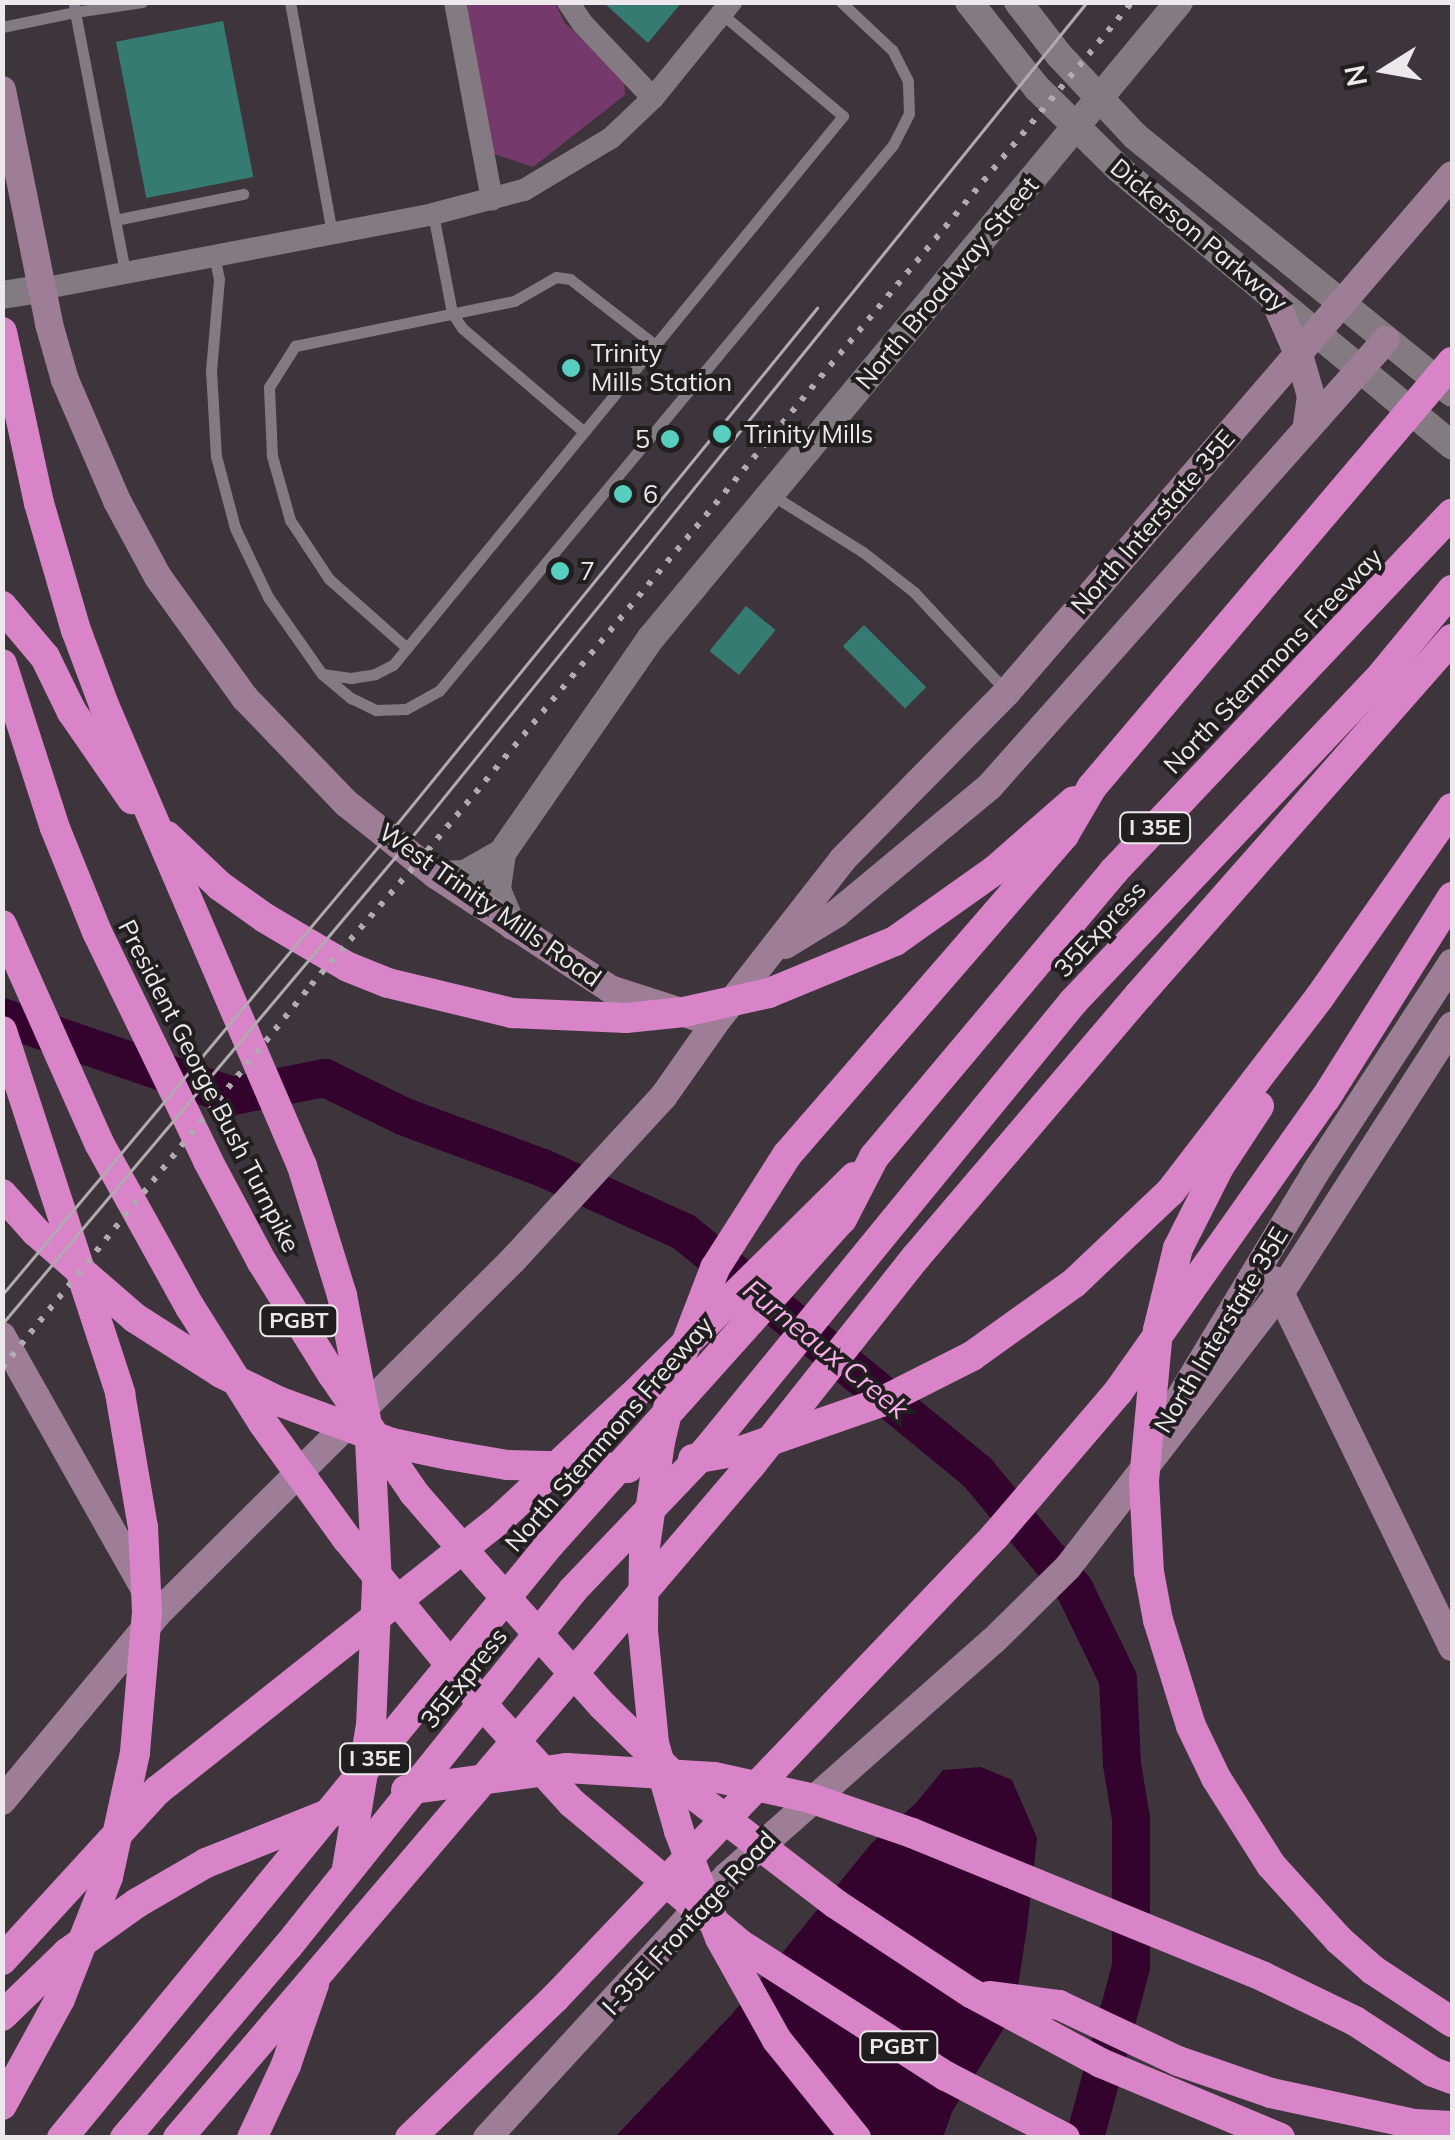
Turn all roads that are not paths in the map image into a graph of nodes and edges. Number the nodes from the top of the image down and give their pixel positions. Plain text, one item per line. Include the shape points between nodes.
1 (142, 2) edge
2 (290, 2) edge
3 (455, 2) edge
4 (568, 2) edge
5 (841, 2) edge
6 (969, 2) edge
7 (1018, 2) edge
8 (1179, 2) edge
9 (133, 3) edge
10 (75, 7) edge
11 (726, 8) edge
12 (2, 26) edge
13 (2, 90) edge
14 (653, 98) junction
15 (1452, 175) edge
16 (243, 194) dead end
17 (492, 200) junction
18 (433, 214) junction
19 (116, 220) junction
20 (332, 232) junction
21 (214, 254) junction
22 (126, 271) junction
23 (41, 289) junction
24 (2, 294) edge
25 (1272, 297) junction
26 (452, 313) junction
27 (2, 332) edge
28 (1386, 340) junction
29 (655, 345) junction
30 (1452, 362) edge
31 (1361, 371) junction
32 (1452, 392) edge
33 (1306, 430) junction
34 (584, 432) junction
35 (1452, 444) edge
36 (772, 495) junction
37 (1452, 514) edge
38 (1452, 590) edge
39 (2, 606) edge
40 (1452, 639) edge
41 (407, 648) junction
42 (2, 664) edge
43 (322, 674) junction
44 (1008, 692) junction
45 (1092, 787) junction
46 (1452, 808) edge
47 (502, 853) junction
48 (436, 875) junction
49 (1452, 897) edge
50 (2, 925) edge
51 (512, 926) junction
52 (767, 956) junction
53 (1452, 963) edge
54 (1318, 998) junction
55 (715, 1023) junction
56 (1452, 1026) edge
57 (2, 1031) edge
58 (2, 1194) edge
59 (833, 1213) junction
60 (1260, 1263) junction
61 (1283, 1289) junction
62 (2, 1336) edge
63 (1124, 1499) junction
64 (158, 1613) junction
65 (993, 1641) joint
66 (1452, 1647) edge
67 (2, 1801) edge
68 (2, 1960) edge
69 (972, 1994) junction
70 (2, 2016) edge
71 (1452, 2022) edge
72 (1452, 2079) edge
73 (2, 2105) edge
74 (1452, 2126) edge
75 (62, 2138) edge
76 (125, 2138) edge
77 (178, 2138) edge
78 (252, 2138) edge
79 (410, 2138) edge
80 (487, 2138) edge
81 (856, 2138) edge
82 (1066, 2138) edge
83 (1280, 2138) edge

1 - 9 lane
2 - 20 lane
3 - 17 street
4 - 14 street
5 - 43 lane via 892,50 908,81 908,114 893,145 439,691 406,709 376,710
6 - 25 street, Dickerson Parkway via 1037,88 1119,169
7 - 28 street, Dickerson Parkway via 1135,136
8 - 36 street, North Broadway Street
9 - 10 lane
10 - 12 lane
10 - 19 lane
11 - 14 street
11 - 29 lane via 843,116
13 - 23 main road, West Trinity Mills Road
14 - 17 street via 570,165
15 - 44 main road, North Interstate 35E
16 - 19 lane
17 - 18 street
18 - 20 street
18 - 26 lane
19 - 22 lane
20 - 21 street
21 - 22 street
21 - 43 lane via 219,279 210,370 216,456 236,528 268,597
22 - 23 street
23 - 24 street
23 - 48 main road, West Trinity Mills Road via 65,380 88,434 117,501 176,603 292,751
25 - 31 street, Dickerson Parkway
25 - 33 main road via 1311,396
26 - 29 lane via 514,301 544,281 570,279
26 - 34 lane
26 - 41 lane via 296,346 268,387 272,456 290,520 329,580
27 - 78 highway via 54,563 104,705 302,1166 342,1295 370,1440 376,1635 362,1792 327,1944 286,2065
28 - 31 main road, North Interstate 35E
28 - 32 street, Dickerson Parkway
29 - 34 lane
30 - 45 highway
31 - 33 main road, North Interstate 35E
31 - 35 street, Dickerson Parkway
33 - 52 main road, North Interstate 35E via 990,786 836,914
34 - 41 lane
36 - 44 lane via 914,592
36 - 47 street, North Broadway Street via 651,638
37 - 59 highway, North Stemmons Freeway / I 35E via 1113,872
38 - 76 highway, 35Express via 1377,680 1073,1002 706,1451 572,1592
39 - 45 highway via 46,658 103,763 220,886 348,967 512,1014 626,1018 684,1012 839,968 895,941 948,904
40 - 77 highway via 916,1257 751,1465
41 - 43 lane via 375,674
42 - 69 highway, President George Bush Turnpike / PGBT via 55,828 167,1080 262,1262 414,1493 550,1650 690,1792 805,1882
44 - 52 main road, North Interstate 35E via 843,859
45 - 81 highway via 1064,835 834,1098 742,1219 679,1362 652,1487 643,1631 654,1744 670,1802 713,1920 747,1989 778,2040
46 - 54 highway
47 - 48 street, North Broadway Street via 466,874
47 - 51 street via 497,890
48 - 51 main road, West Trinity Mills Road
49 - 79 highway via 1325,1099 1118,1392 981,1550 555,1998
50 - 82 highway, PGBT via 99,1143 190,1306 346,1540 490,1713 572,1802 740,1944 946,2076
51 - 55 main road, West Trinity Mills Road via 610,989
52 - 55 main road, North Interstate 35E
53 - 60 main road, North Interstate 35E
54 - 58 highway via 1171,1191 1020,1324 972,1356 864,1409 744,1450 682,1461 620,1469 506,1465 392,1442 325,1420 221,1373 135,1318
54 - 71 highway via 1192,1217 1167,1284 1147,1428 1150,1572 1190,1726 1242,1822 1339,1940
55 - 64 main road, North Interstate 35E via 662,1097 512,1260
56 - 61 main road, North Interstate 35E
57 - 73 highway via 106,1342 144,1527 147,1612 136,1753 108,1877 40,2040
59 - 68 highway via 501,1518 158,1790
59 - 75 highway, North Stemmons Freeway / I 35E via 550,1544
60 - 61 main road
60 - 63 main road, North Interstate 35E
61 - 63 main road, North Interstate 35E
61 - 66 main road
62 - 64 main road
63 - 65 main road, North Interstate 35E
64 - 67 main road, North Interstate 35E
65 - 80 main road, I-35E Frontage Road via 726,1877
69 - 74 highway via 1059,2005 1178,2061 1271,2093
69 - 83 highway, President George Bush Turnpike / PGBT via 1100,2063
70 - 72 highway via 108,1922 206,1863 294,1825 445,1782 566,1768 648,1771 780,1791 912,1833 1264,1976

